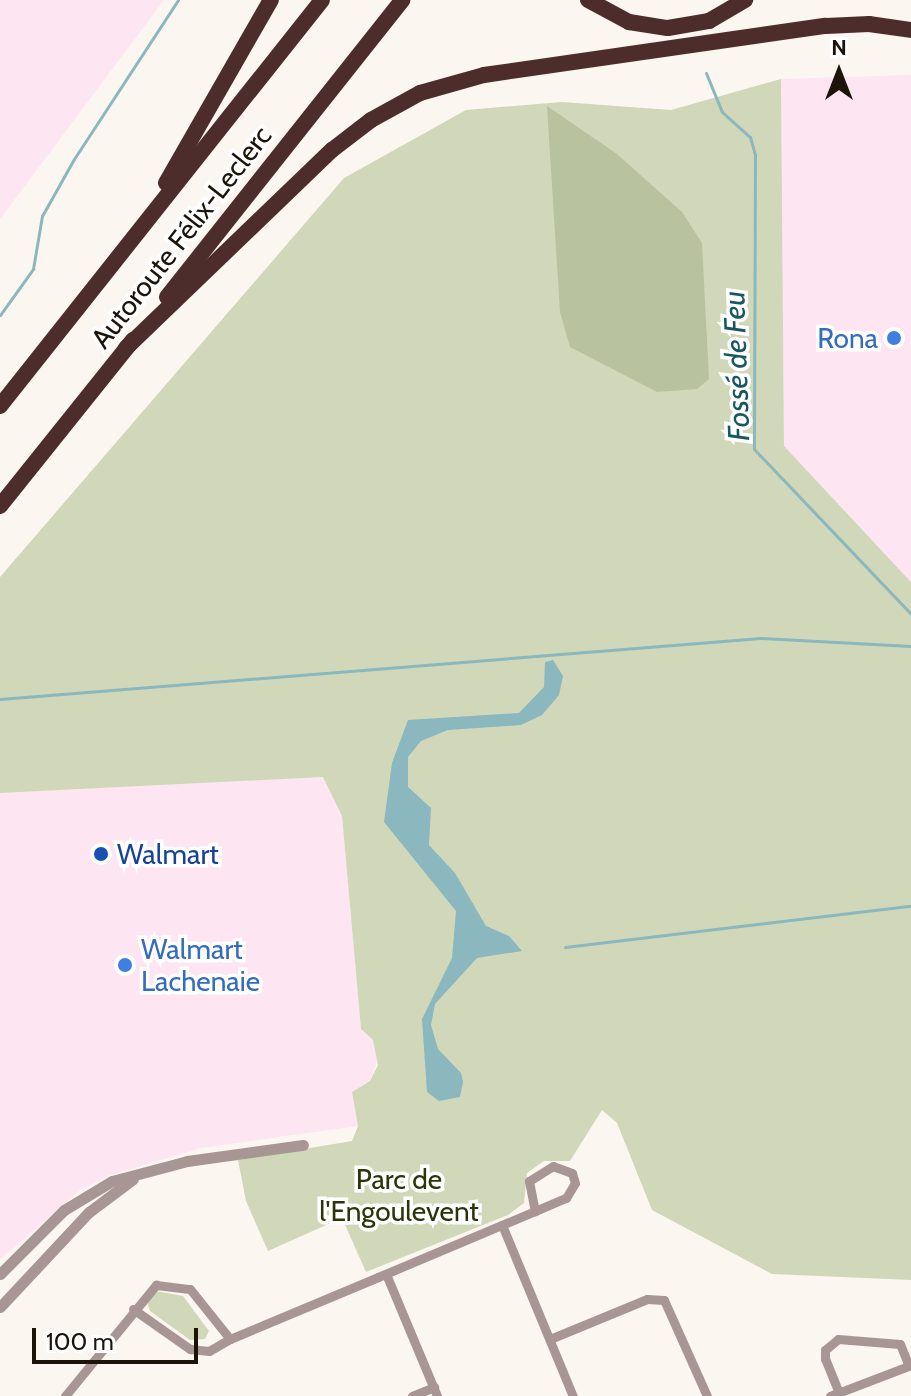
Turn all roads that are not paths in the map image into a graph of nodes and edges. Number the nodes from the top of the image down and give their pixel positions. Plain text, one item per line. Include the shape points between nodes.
1 (271, 0) edge
2 (322, 0) edge
3 (402, 0) edge
4 (588, 0) edge
5 (745, 0) edge
6 (911, 30) edge
7 (132, 239) junction
8 (126, 348) junction
9 (0, 406) edge
10 (0, 506) edge
11 (303, 1145) dead end
12 (155, 1169) junction
13 (535, 1211) junction
14 (502, 1225) junction
15 (0, 1274) edge
16 (386, 1274) junction
17 (0, 1307) edge
18 (133, 1309) junction
19 (230, 1339) junction
20 (550, 1339) junction
21 (910, 1364) edge
22 (436, 1392) edge
23 (834, 1394) edge
24 (65, 1396) edge
25 (412, 1396) edge
26 (573, 1396) edge
27 (707, 1396) edge

1 - 7 highway
2 - 7 highway, Autoroute Félix-Leclerc
3 - 8 highway, Autoroute Félix-Leclerc
4 - 5 highway via 617,18 668,28 709,21
6 - 8 highway via 869,24 811,28 484,75 420,93 332,150
7 - 9 highway, Autoroute Félix-Leclerc
8 - 10 highway, Autoroute Félix-Leclerc
11 - 12 street
12 - 15 street via 114,1180 82,1197
12 - 17 street via 125,1183 89,1212
13 - 13 street via 573,1193 572,1173 553,1166 529,1181
13 - 14 street
14 - 16 street
14 - 20 street
16 - 19 street
16 - 22 street
18 - 19 street via 190,1349 209,1351
18 - 19 street via 156,1285 181,1285
18 - 24 street
20 - 26 street
20 - 27 street via 647,1299 664,1300
21 - 23 street
21 - 23 street via 906,1352 892,1342 830,1342 825,1359
22 - 25 street

